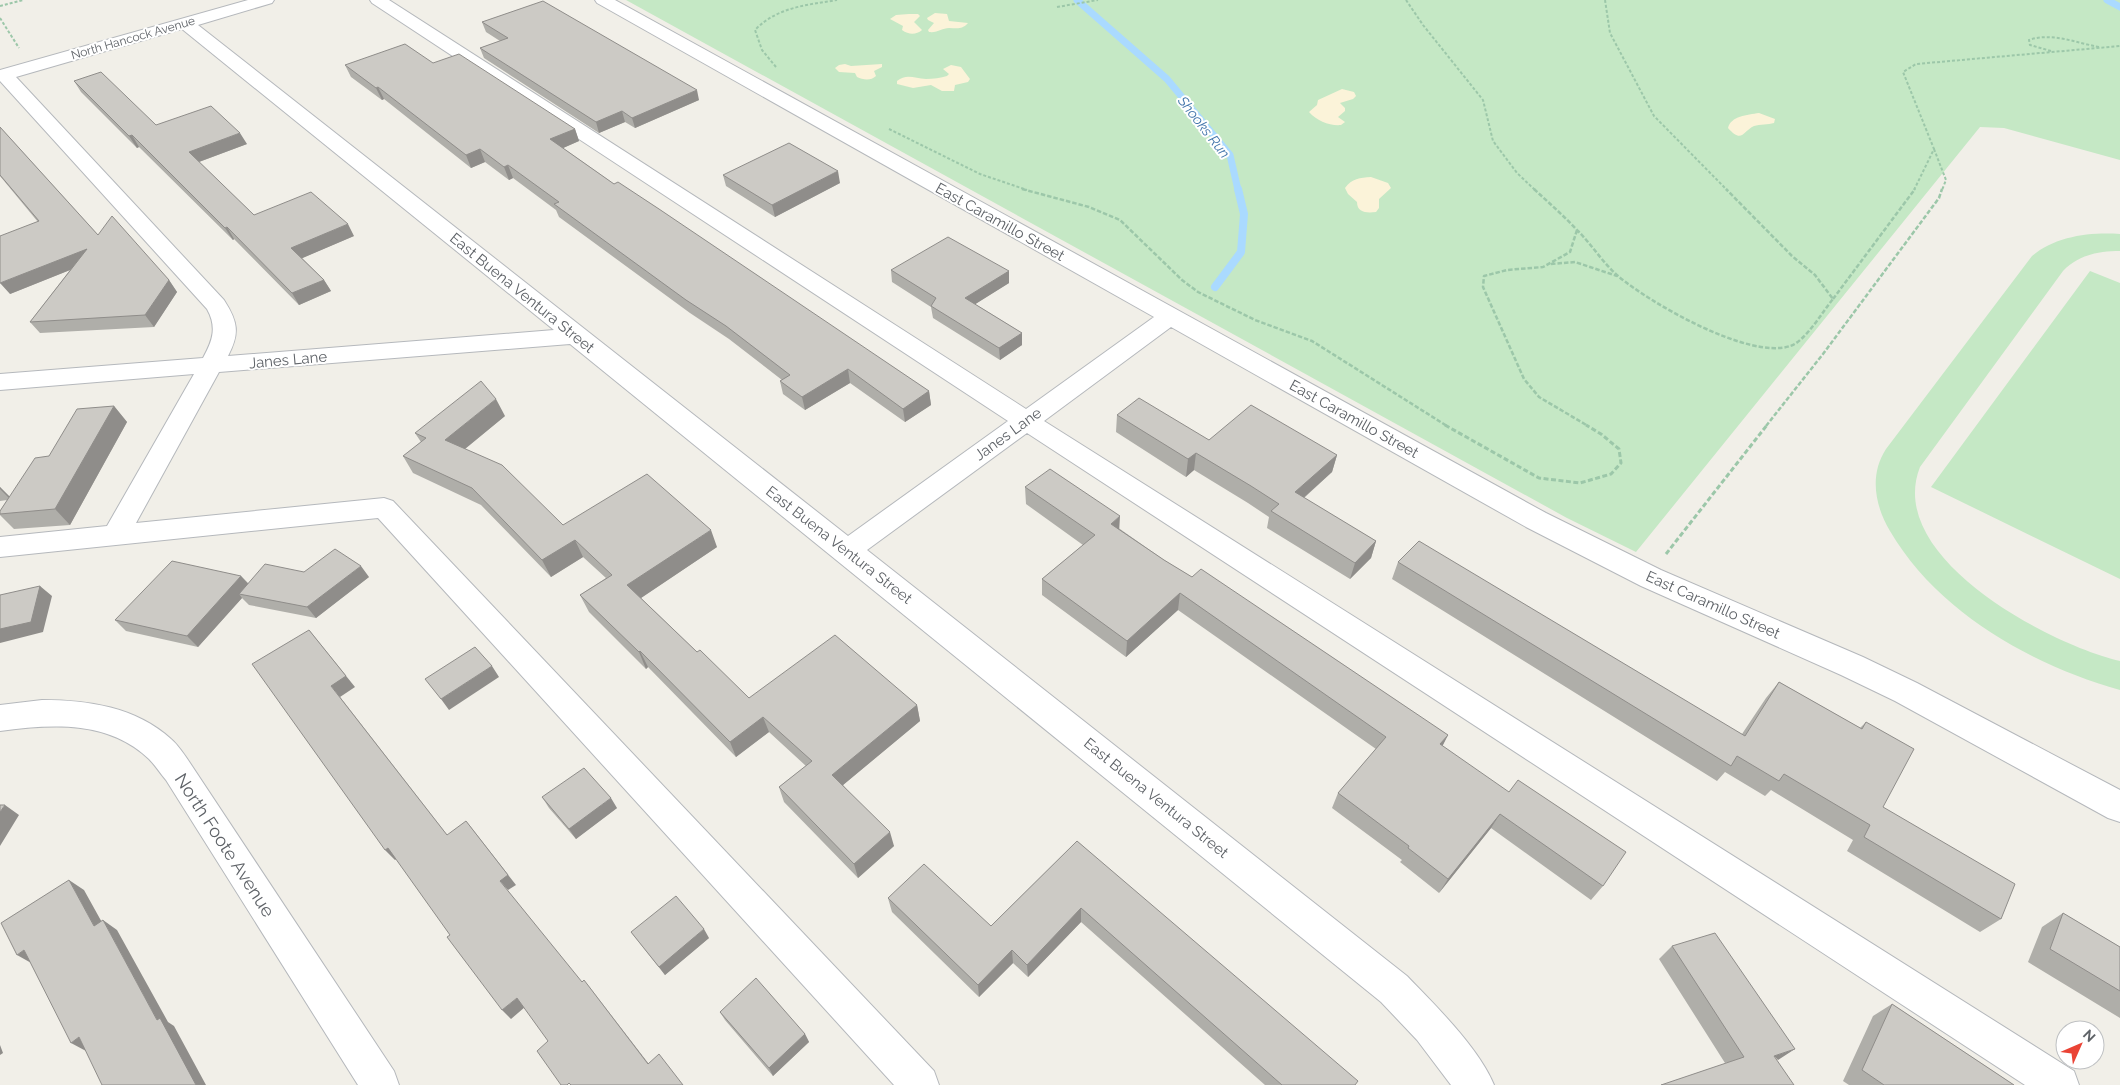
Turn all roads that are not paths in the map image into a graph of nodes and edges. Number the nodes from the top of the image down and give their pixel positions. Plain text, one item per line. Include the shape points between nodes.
1 (266, 0) edge
2 (378, 0) edge
3 (603, 0) edge
4 (185, 23) junction
5 (2, 76) edge
6 (1170, 317) junction
7 (576, 336) junction
8 (210, 366) junction
9 (0, 382) edge
10 (1026, 421) junction
11 (116, 535) junction
12 (0, 547) edge
13 (846, 551) junction
14 (0, 718) edge
15 (2120, 807) edge
16 (380, 1085) edge
17 (920, 1085) edge
18 (1475, 1085) edge
19 (2060, 1085) edge

1 - 4 street, North Hancock Avenue
2 - 10 street
3 - 6 street, East Caramillo Street
4 - 5 street, North Hancock Avenue
4 - 7 street, East Buena Ventura Street
5 - 8 street via 216,305 225,319 226,333
6 - 10 street, Janes Lane
6 - 15 street, East Caramillo Street via 1536,520 1651,578 1906,692
7 - 8 street, Janes Lane
7 - 13 street, East Buena Ventura Street
8 - 9 street, Janes Lane
8 - 11 street
10 - 13 street, Janes Lane
10 - 19 street
11 - 12 street
11 - 17 street via 384,508
13 - 18 street, East Buena Ventura Street via 1394,989 1430,1027
14 - 16 street, North Foote Avenue via 69,712 104,718 136,731 160,749 177,770

